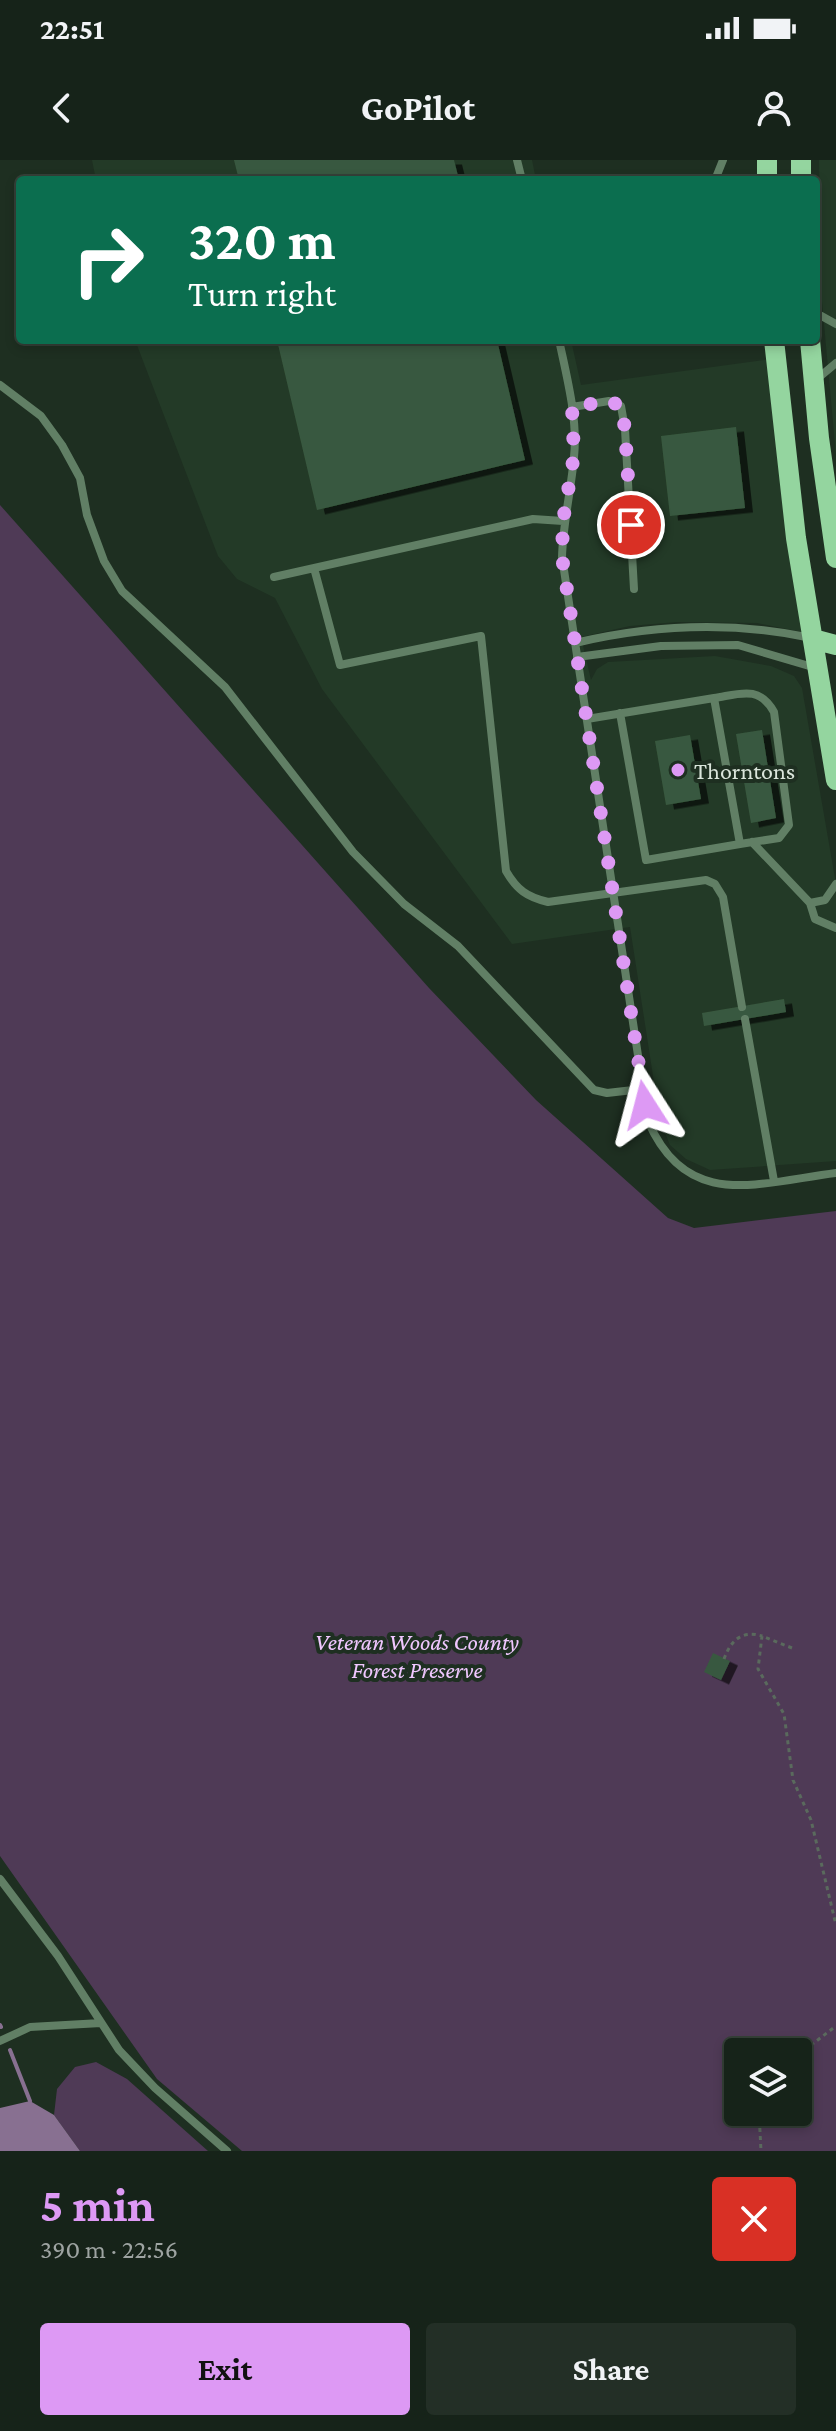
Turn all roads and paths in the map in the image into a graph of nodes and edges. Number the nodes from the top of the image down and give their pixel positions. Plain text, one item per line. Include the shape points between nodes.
1 (560, 344) edge
2 (774, 344) edge
3 (810, 344) edge
4 (836, 363) edge
5 (814, 382) junction
6 (0, 385) edge
7 (572, 407) junction
8 (563, 521) junction
9 (834, 536) edge
10 (836, 558) edge
11 (314, 568) junction
12 (274, 577) dead end
13 (634, 589) dead end
14 (813, 639) junction
15 (575, 643) junction
16 (836, 645) edge
17 (577, 657) junction
18 (827, 671) edge
19 (714, 698) junction
20 (620, 713) junction
21 (587, 719) junction
22 (836, 780) edge
23 (752, 842) junction
24 (740, 844) junction
25 (836, 884) edge
26 (613, 892) junction
27 (810, 903) junction
28 (836, 928) edge
29 (742, 1007) dead end
30 (745, 1019) dead end
31 (642, 1089) junction
32 (836, 1173) edge
33 (774, 1181) junction
34 (762, 1636) junction
35 (792, 1648) dead end
36 (724, 1659) dead end
37 (0, 1879) edge
38 (836, 1925) edge
39 (101, 2023) junction
40 (836, 2026) edge
41 (0, 2041) edge
42 (812, 2044) edge
43 (760, 2126) edge
44 (227, 2151) edge
45 (761, 2151) edge

1 - 7 lane
2 - 14 main road
3 - 5 main road
4 - 5 lane
5 - 9 main road
6 - 31 lane via 41,416 62,445 80,478 104,561 122,591 225,687 353,852 404,904 458,946 594,1090
7 - 8 lane via 574,455
7 - 13 lane via 609,401 621,406
8 - 11 lane via 533,519
8 - 15 lane via 562,557
9 - 10 main road
11 - 12 lane
11 - 26 lane via 340,665 481,636 506,871 528,897 548,902
14 - 15 lane via 779,631 677,625
14 - 16 main road
14 - 18 main road
15 - 17 lane
17 - 18 lane via 661,646 738,645
17 - 21 lane
18 - 22 main road
19 - 20 lane
19 - 23 lane via 754,691 774,712 789,825 779,838
19 - 24 lane
20 - 21 lane
20 - 24 lane via 646,860
21 - 26 lane
23 - 24 lane
23 - 27 lane
25 - 27 lane via 825,900
26 - 29 lane via 706,880 715,884 723,897
26 - 31 lane
27 - 28 lane via 815,919
30 - 33 lane
31 - 33 lane via 653,1134 677,1167 700,1181 727,1187
32 - 33 lane
34 - 35 path
34 - 36 path via 740,1636
34 - 38 path via 758,1669 784,1714 793,1780 811,1820
37 - 39 lane
39 - 41 lane via 30,2027
39 - 44 lane via 155,2088
40 - 42 path
43 - 45 path

